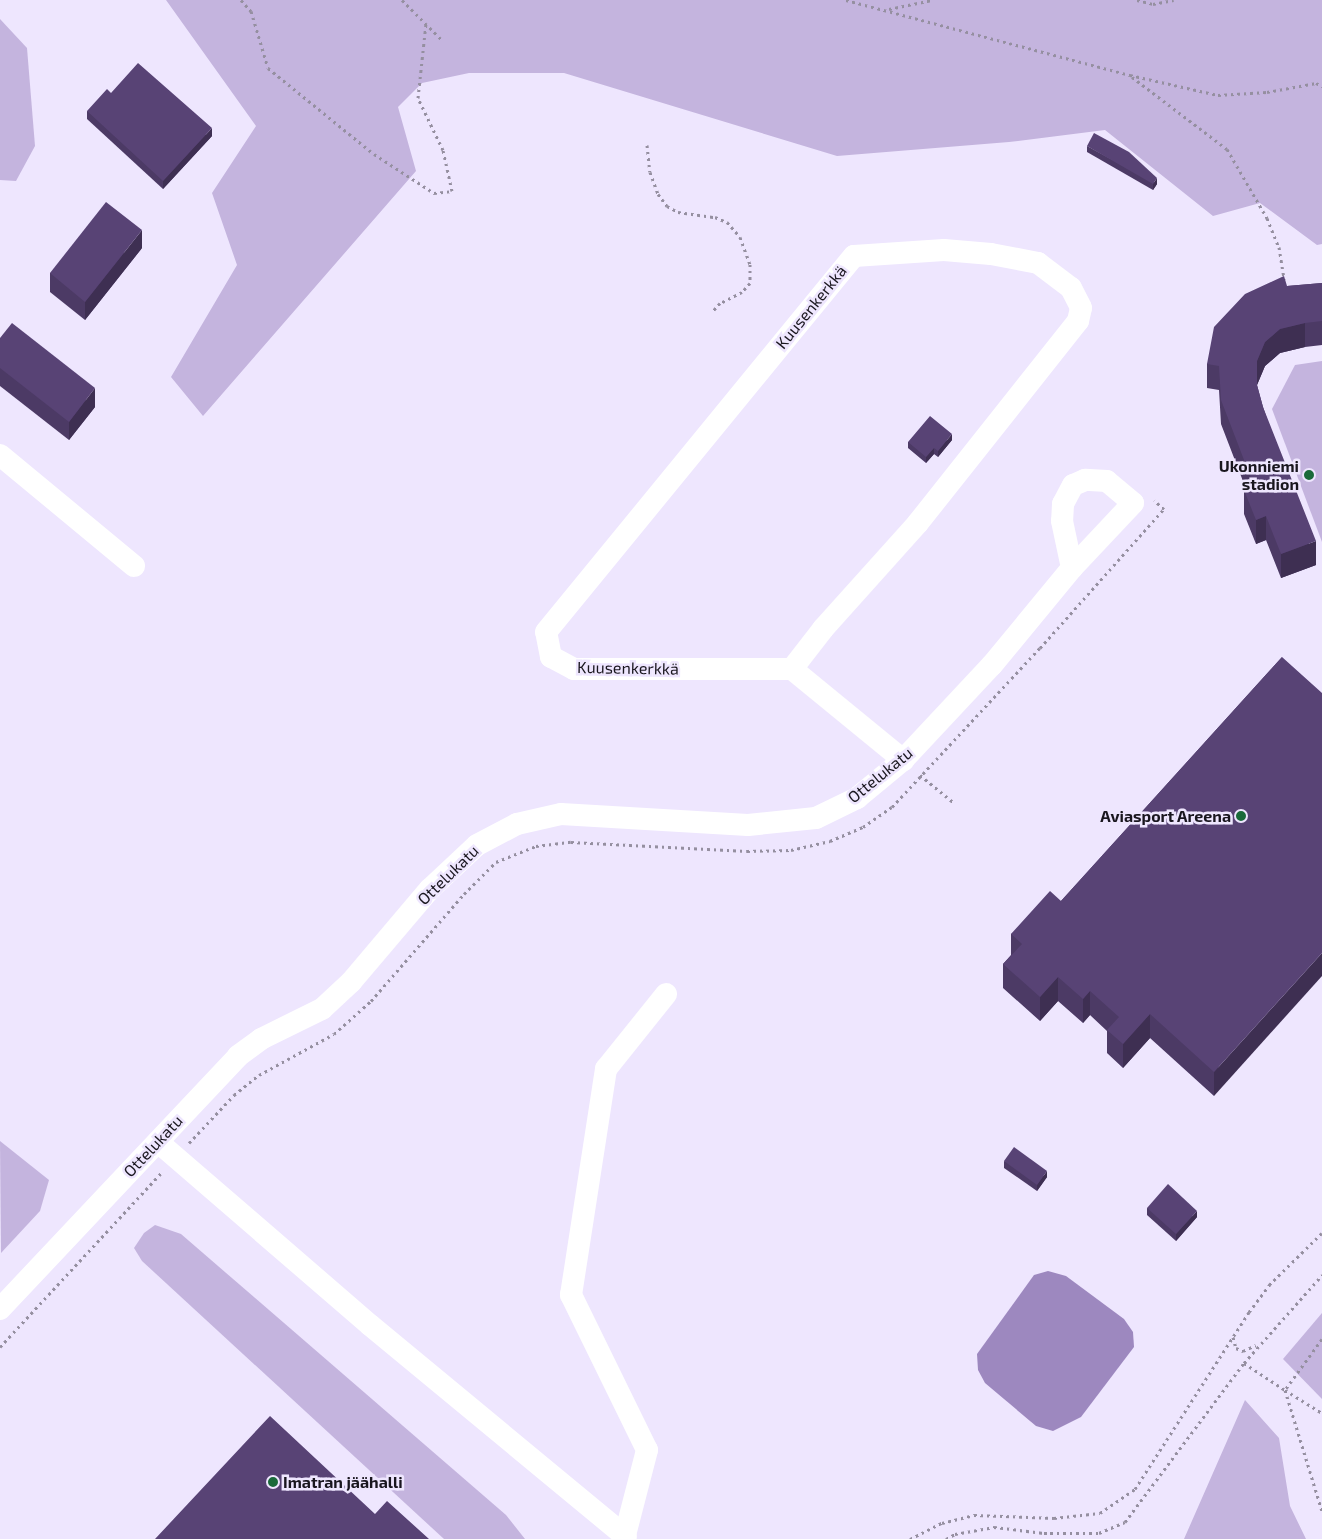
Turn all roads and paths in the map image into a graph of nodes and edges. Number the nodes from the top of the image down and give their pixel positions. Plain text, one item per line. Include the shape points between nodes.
1 (241, 0) edge
2 (402, 0) edge
3 (846, 0) edge
4 (932, 0) edge
5 (1137, 0) edge
6 (1174, 0) edge
7 (888, 9) junction
8 (426, 23) junction
9 (443, 41) dead end
10 (1130, 76) junction
11 (1322, 86) edge
12 (647, 145) dead end
13 (1284, 281) edge
14 (712, 312) dead end
15 (0, 456) edge
16 (1154, 519) dead end
17 (134, 566) dead end
18 (1072, 568) dead end
19 (792, 669) junction
20 (903, 760) junction
21 (922, 776) junction
22 (953, 802) dead end
23 (666, 994) dead end
24 (158, 1142) junction
25 (175, 1158) junction
26 (1322, 1233) edge
27 (1322, 1275) edge
28 (0, 1309) edge
29 (1237, 1329) junction
30 (1322, 1339) edge
31 (1263, 1340) junction
32 (0, 1347) edge
33 (1244, 1363) junction
34 (1285, 1390) junction
35 (1322, 1413) edge
36 (1322, 1511) edge
37 (625, 1538) edge
38 (910, 1539) edge
39 (946, 1539) edge

1 - 8 path via 251,11 268,68 374,154 434,193 452,191 443,150 418,98
2 - 8 path
3 - 7 path
4 - 7 path
5 - 6 path via 1153,4
7 - 10 path
8 - 9 path
10 - 11 path via 1218,95 1267,92 1316,83
10 - 13 path via 1227,149 1267,218 1279,246
12 - 14 path via 650,172 658,194 667,206 678,212 727,222 740,237 750,264 750,283
15 - 17 street
16 - 21 path
18 - 20 street, Ottelukatu via 992,665
19 - 19 street, Kuusenkerkkä via 574,669 551,657 546,632 854,256 944,250 992,254 1038,263 1071,288 1081,308 1078,321 918,523 823,629
19 - 20 street
20 - 21 path
20 - 24 street, Ottelukatu via 857,798 816,818 781,824 748,826 561,814 517,824 477,845 430,889 351,982 322,1009 261,1039 238,1056
21 - 22 path
21 - 25 path via 892,807 863,828 830,841 792,850 746,851 571,842 536,846 496,862 371,1001 334,1034 279,1062 246,1085
23 - 37 street via 606,1070 571,1295 647,1450
24 - 25 street
24 - 28 street, Ottelukatu
25 - 32 path
25 - 37 street
26 - 29 path via 1269,1285
27 - 31 path
29 - 31 path via 1233,1338 1236,1348 1251,1349
29 - 38 path via 1135,1489 1100,1513 1054,1518 974,1515 942,1523
30 - 34 path
31 - 33 path
33 - 34 path
33 - 39 path via 1125,1522 1099,1533 1044,1533 994,1527 954,1534
34 - 35 path
34 - 36 path

